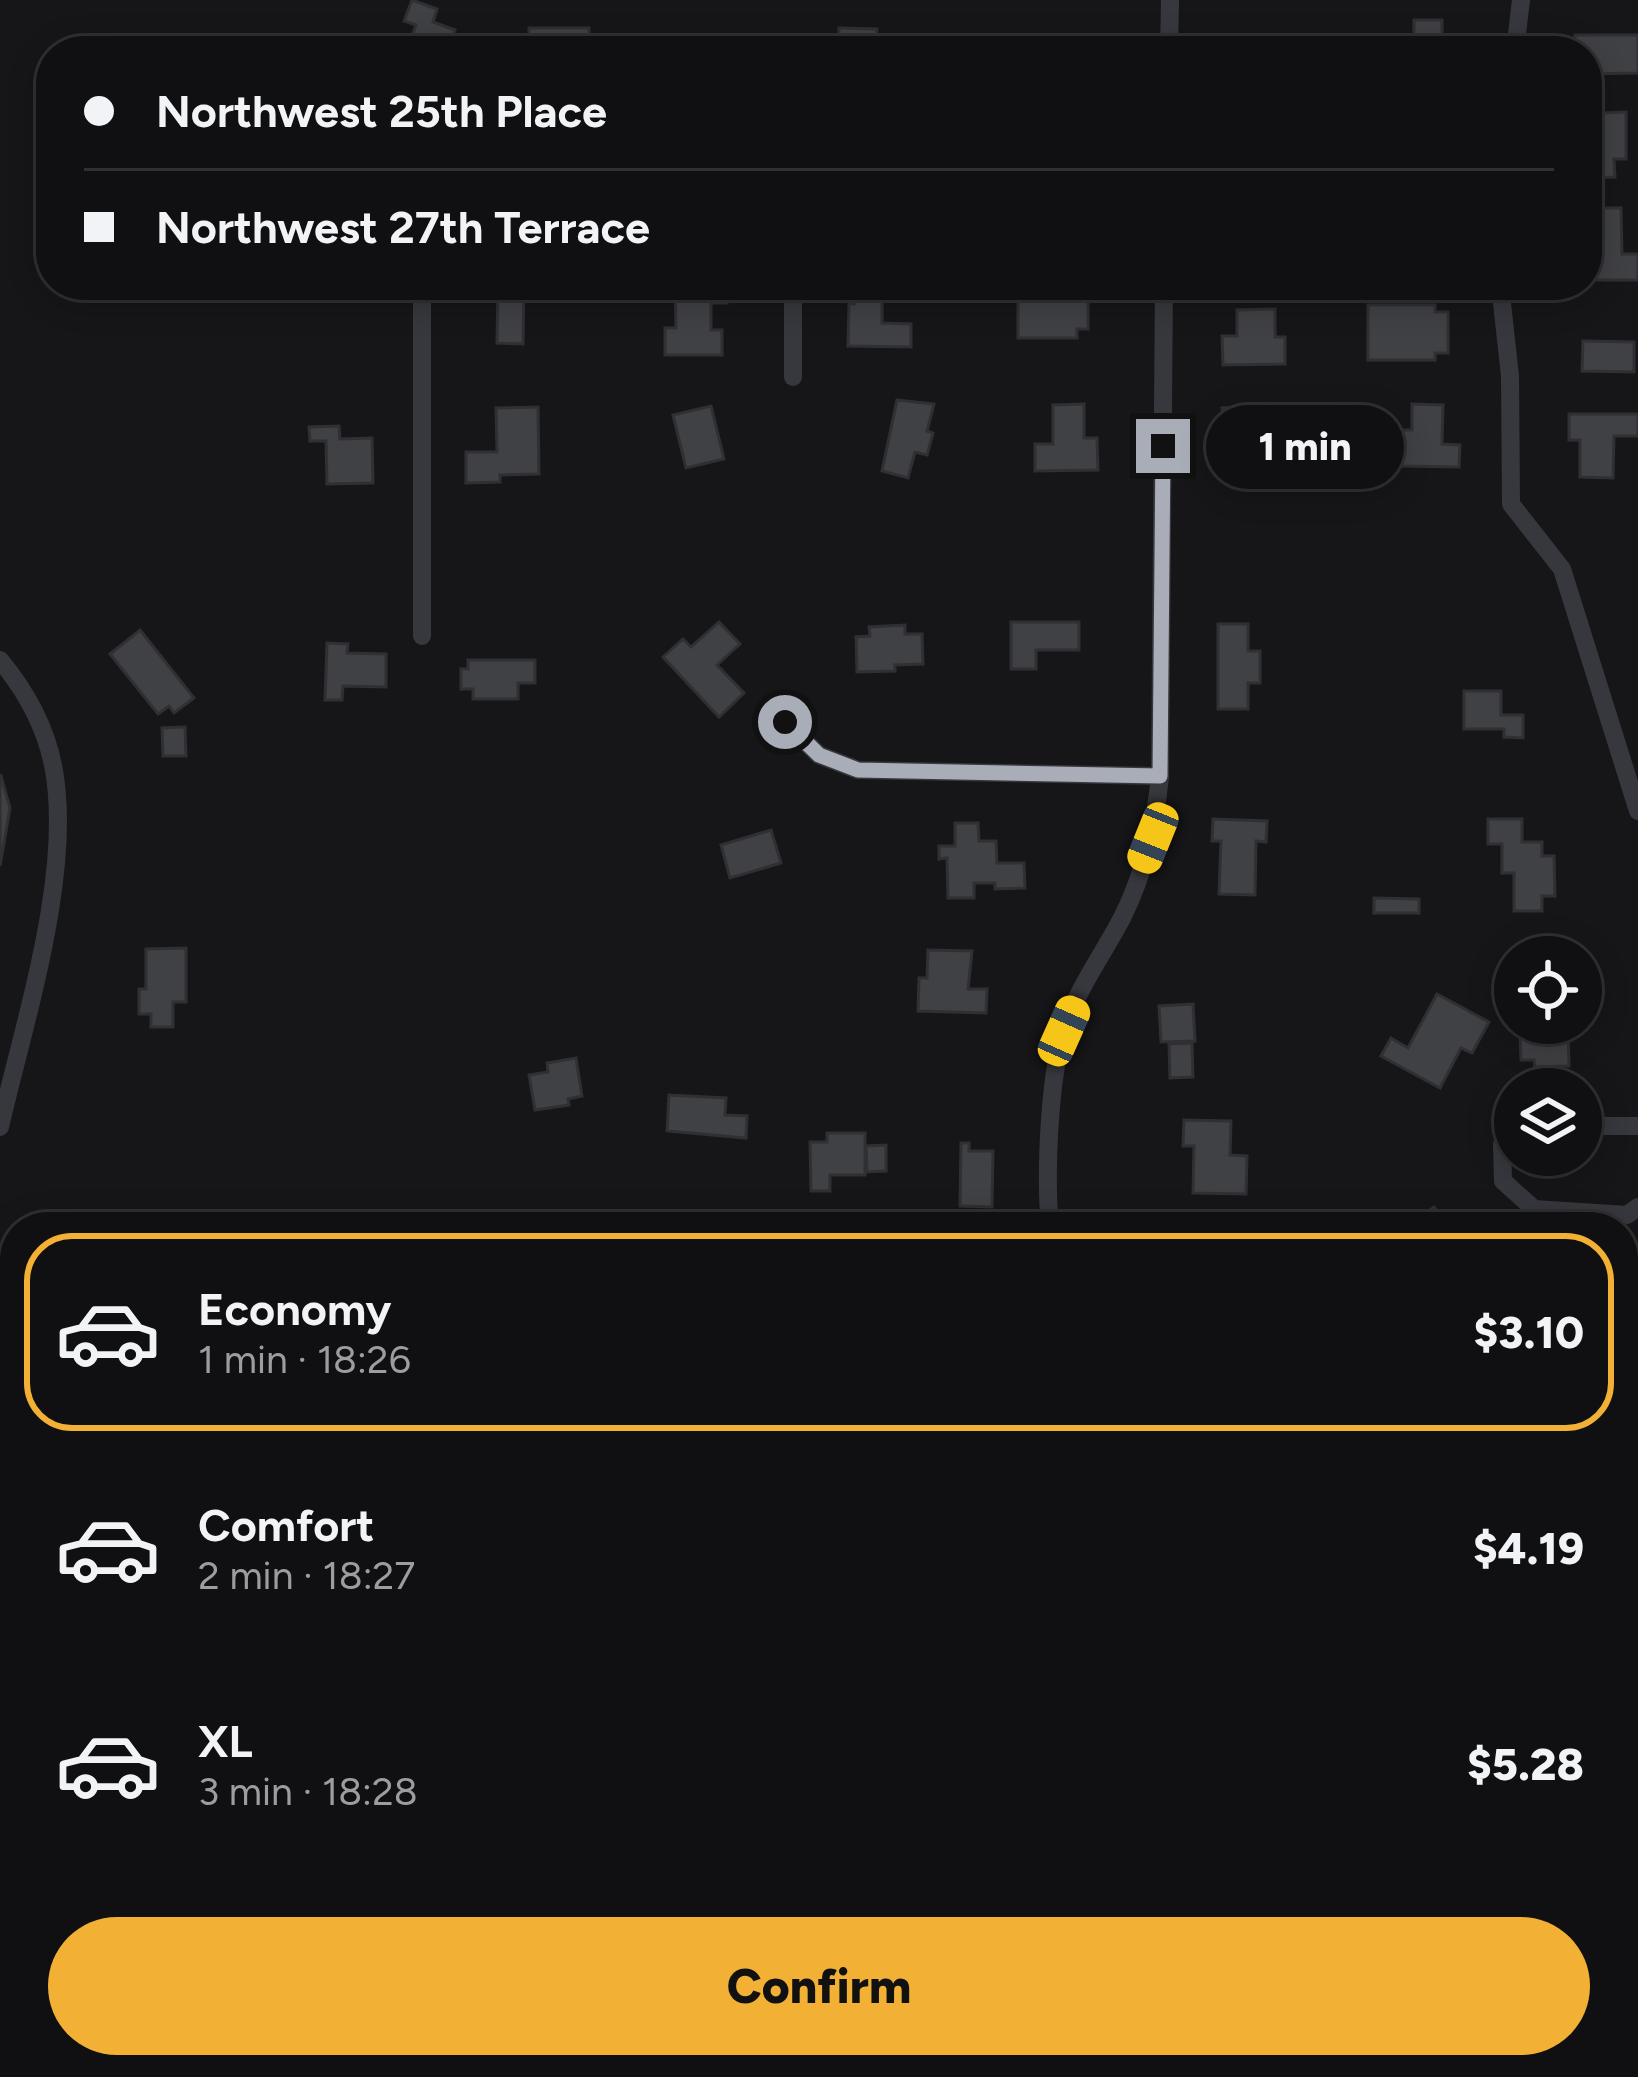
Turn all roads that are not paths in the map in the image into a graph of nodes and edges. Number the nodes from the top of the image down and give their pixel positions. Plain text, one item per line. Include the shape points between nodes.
1 (1170, 0) edge
2 (1521, 0) edge
3 (1169, 36) edge
4 (1517, 36) edge
5 (422, 300) edge
6 (793, 300) edge
7 (1164, 300) edge
8 (1502, 300) edge
9 (794, 377) dead end
10 (422, 636) dead end
11 (0, 660) edge
12 (785, 722) dead end
13 (1160, 776) junction
14 (1638, 812) edge
15 (1602, 1126) edge
16 (1638, 1126) edge
17 (0, 1127) edge
18 (1503, 1176) edge
19 (1050, 1212) edge
20 (1530, 1212) edge

1 - 3 street
2 - 4 street
5 - 10 street
6 - 9 street
7 - 13 street
8 - 14 street via 1511,504 1562,568
11 - 17 street via 40,722 58,809 46,921
12 - 13 street via 819,755 858,770
13 - 19 street via 1153,838 1064,1031
15 - 16 street
18 - 20 street

